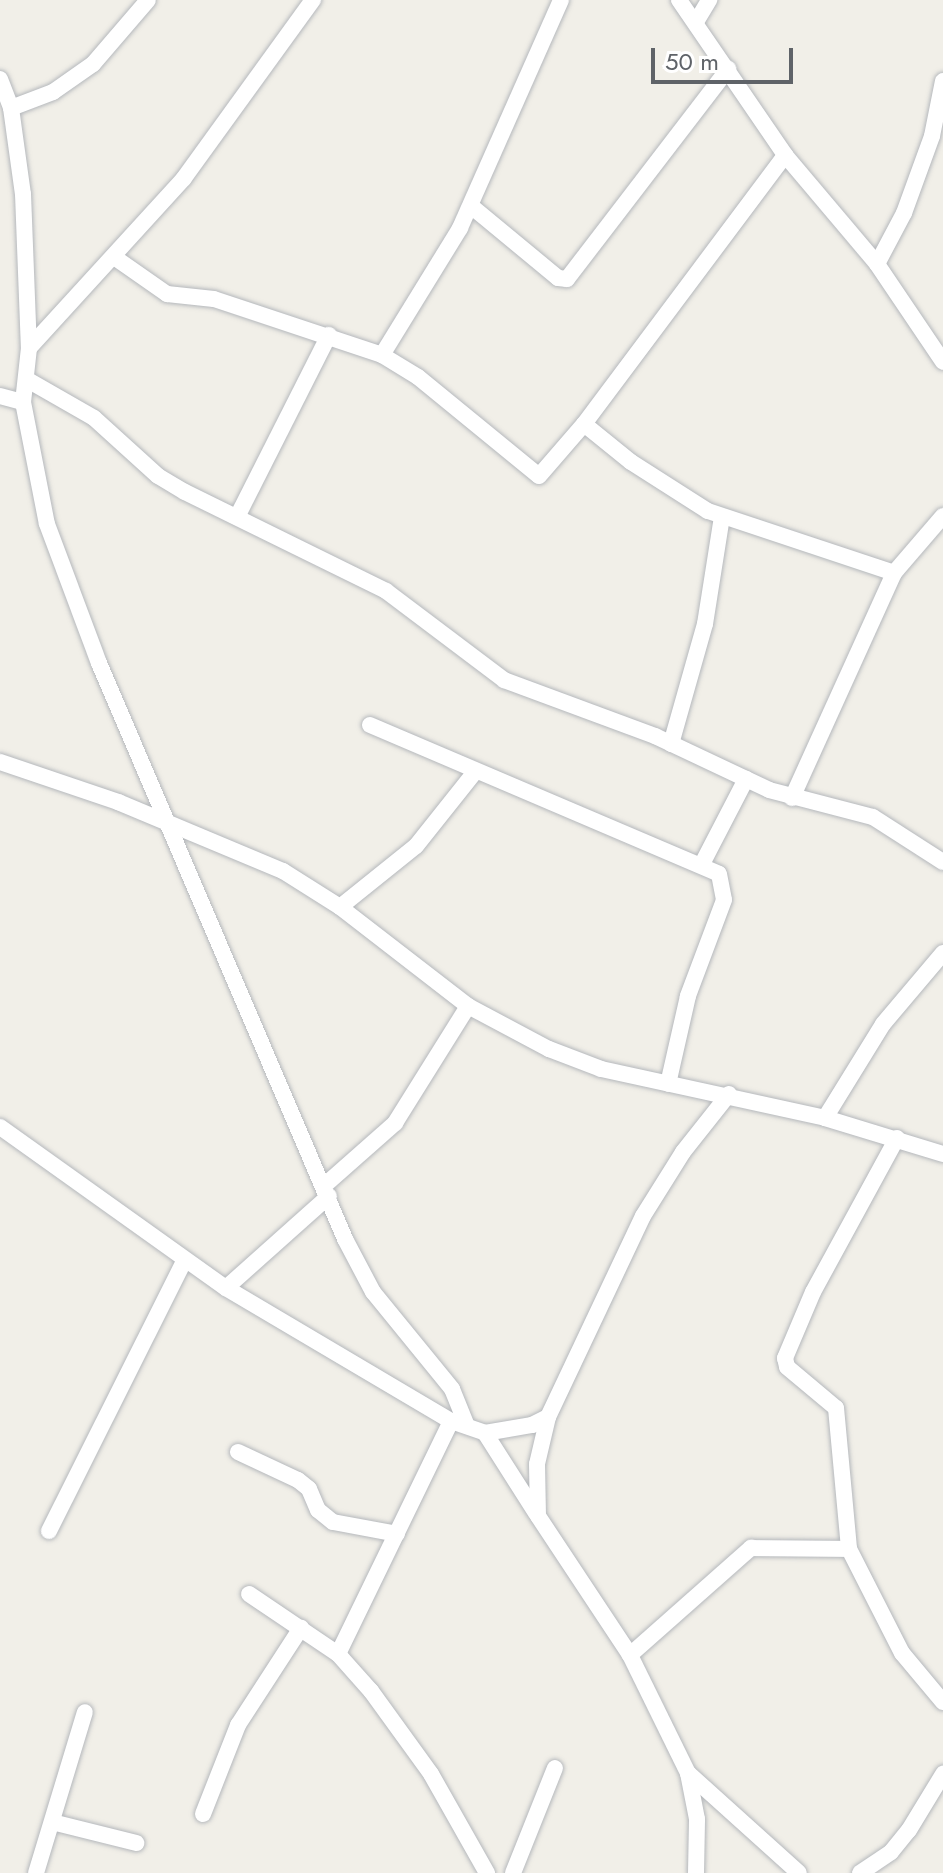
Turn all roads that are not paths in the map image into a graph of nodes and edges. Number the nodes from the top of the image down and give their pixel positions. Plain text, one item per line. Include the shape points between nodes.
1 (148, 0) edge
2 (313, 0) edge
3 (561, 0) edge
4 (679, 0) edge
5 (709, 0) edge
6 (696, 22) junction
7 (728, 69) junction
8 (0, 79) edge
9 (943, 81) edge
10 (11, 108) junction
11 (785, 155) junction
12 (471, 206) junction
13 (114, 257) junction
14 (877, 264) junction
15 (329, 335) junction
16 (29, 348) junction
17 (382, 355) junction
18 (943, 362) edge
19 (26, 379) junction
20 (0, 396) edge
21 (23, 402) junction
22 (584, 424) junction
23 (943, 516) edge
24 (237, 517) junction
25 (722, 517) junction
26 (894, 573) junction
27 (370, 725) dead end
28 (671, 744) junction
29 (0, 762) edge
30 (474, 773) junction
31 (746, 779) junction
32 (792, 798) junction
33 (170, 822) junction
34 (943, 862) edge
35 (702, 864) junction
36 (340, 907) junction
37 (943, 953) edge
38 (468, 1006) junction
39 (668, 1084) junction
40 (729, 1094) junction
41 (825, 1118) junction
42 (0, 1127) edge
43 (897, 1138) junction
44 (943, 1154) edge
45 (327, 1191) junction
46 (185, 1260) junction
47 (226, 1288) junction
48 (548, 1417) junction
49 (458, 1422) junction
50 (485, 1433) junction
51 (238, 1452) dead end
52 (538, 1516) junction
53 (49, 1531) dead end
54 (397, 1534) junction
55 (849, 1549) junction
56 (249, 1594) dead end
57 (301, 1628) junction
58 (338, 1654) junction
59 (630, 1655) junction
60 (943, 1702) edge
61 (85, 1712) dead end
62 (555, 1768) dead end
63 (688, 1773) junction
64 (943, 1774) edge
65 (203, 1814) dead end
66 (52, 1822) junction
67 (136, 1843) dead end
68 (36, 1873) edge
69 (487, 1873) edge
70 (513, 1873) edge
71 (696, 1873) edge
72 (799, 1873) edge
73 (860, 1873) edge

1 - 10 street via 93,64 53,92
2 - 13 street via 233,117
3 - 12 street
4 - 6 street
5 - 6 street
6 - 7 street
7 - 11 street
7 - 12 street via 567,279 558,278
8 - 10 street
9 - 14 street via 932,136 904,213
10 - 16 street via 23,194
11 - 14 street
11 - 22 street
12 - 17 street
13 - 15 street via 167,294 214,299
13 - 16 street
14 - 18 street
15 - 17 street
15 - 24 street
16 - 19 street
17 - 22 street via 418,377 532,474 545,473
19 - 21 street
19 - 24 street via 94,418 158,476
20 - 21 street
21 - 33 street via 47,524 99,663
22 - 25 street via 631,462
23 - 26 street
24 - 28 street via 386,591 504,680
25 - 26 street
25 - 28 street via 705,624
26 - 32 street
27 - 30 street
28 - 31 street
29 - 33 street
30 - 35 street
30 - 36 street via 416,846
31 - 32 street
31 - 35 street
32 - 34 street via 873,817
33 - 36 street via 283,871
33 - 45 street via 247,1016
35 - 39 street via 719,874 724,900 688,996
36 - 38 street
37 - 41 street via 883,1024
38 - 39 street via 562,1054
38 - 45 street via 395,1123
39 - 40 street
40 - 41 street
40 - 48 street via 683,1152 643,1216
41 - 43 street
42 - 46 street
43 - 44 street
43 - 55 street via 813,1292 785,1358 787,1367 836,1408
45 - 47 street
45 - 49 street via 373,1292 452,1389
46 - 47 street
46 - 53 street
47 - 49 street
48 - 50 street
48 - 52 street via 537,1464
49 - 50 street
49 - 54 street
50 - 52 street
51 - 54 street via 298,1480 333,1522
52 - 59 street
54 - 58 street
55 - 59 street via 751,1548
55 - 60 street via 902,1653
56 - 57 street
57 - 58 street
57 - 65 street via 238,1725
58 - 69 street via 431,1774
59 - 63 street
61 - 66 street
62 - 70 street
63 - 71 street via 697,1819
63 - 72 street
64 - 73 street via 891,1852
66 - 67 street
66 - 68 street

